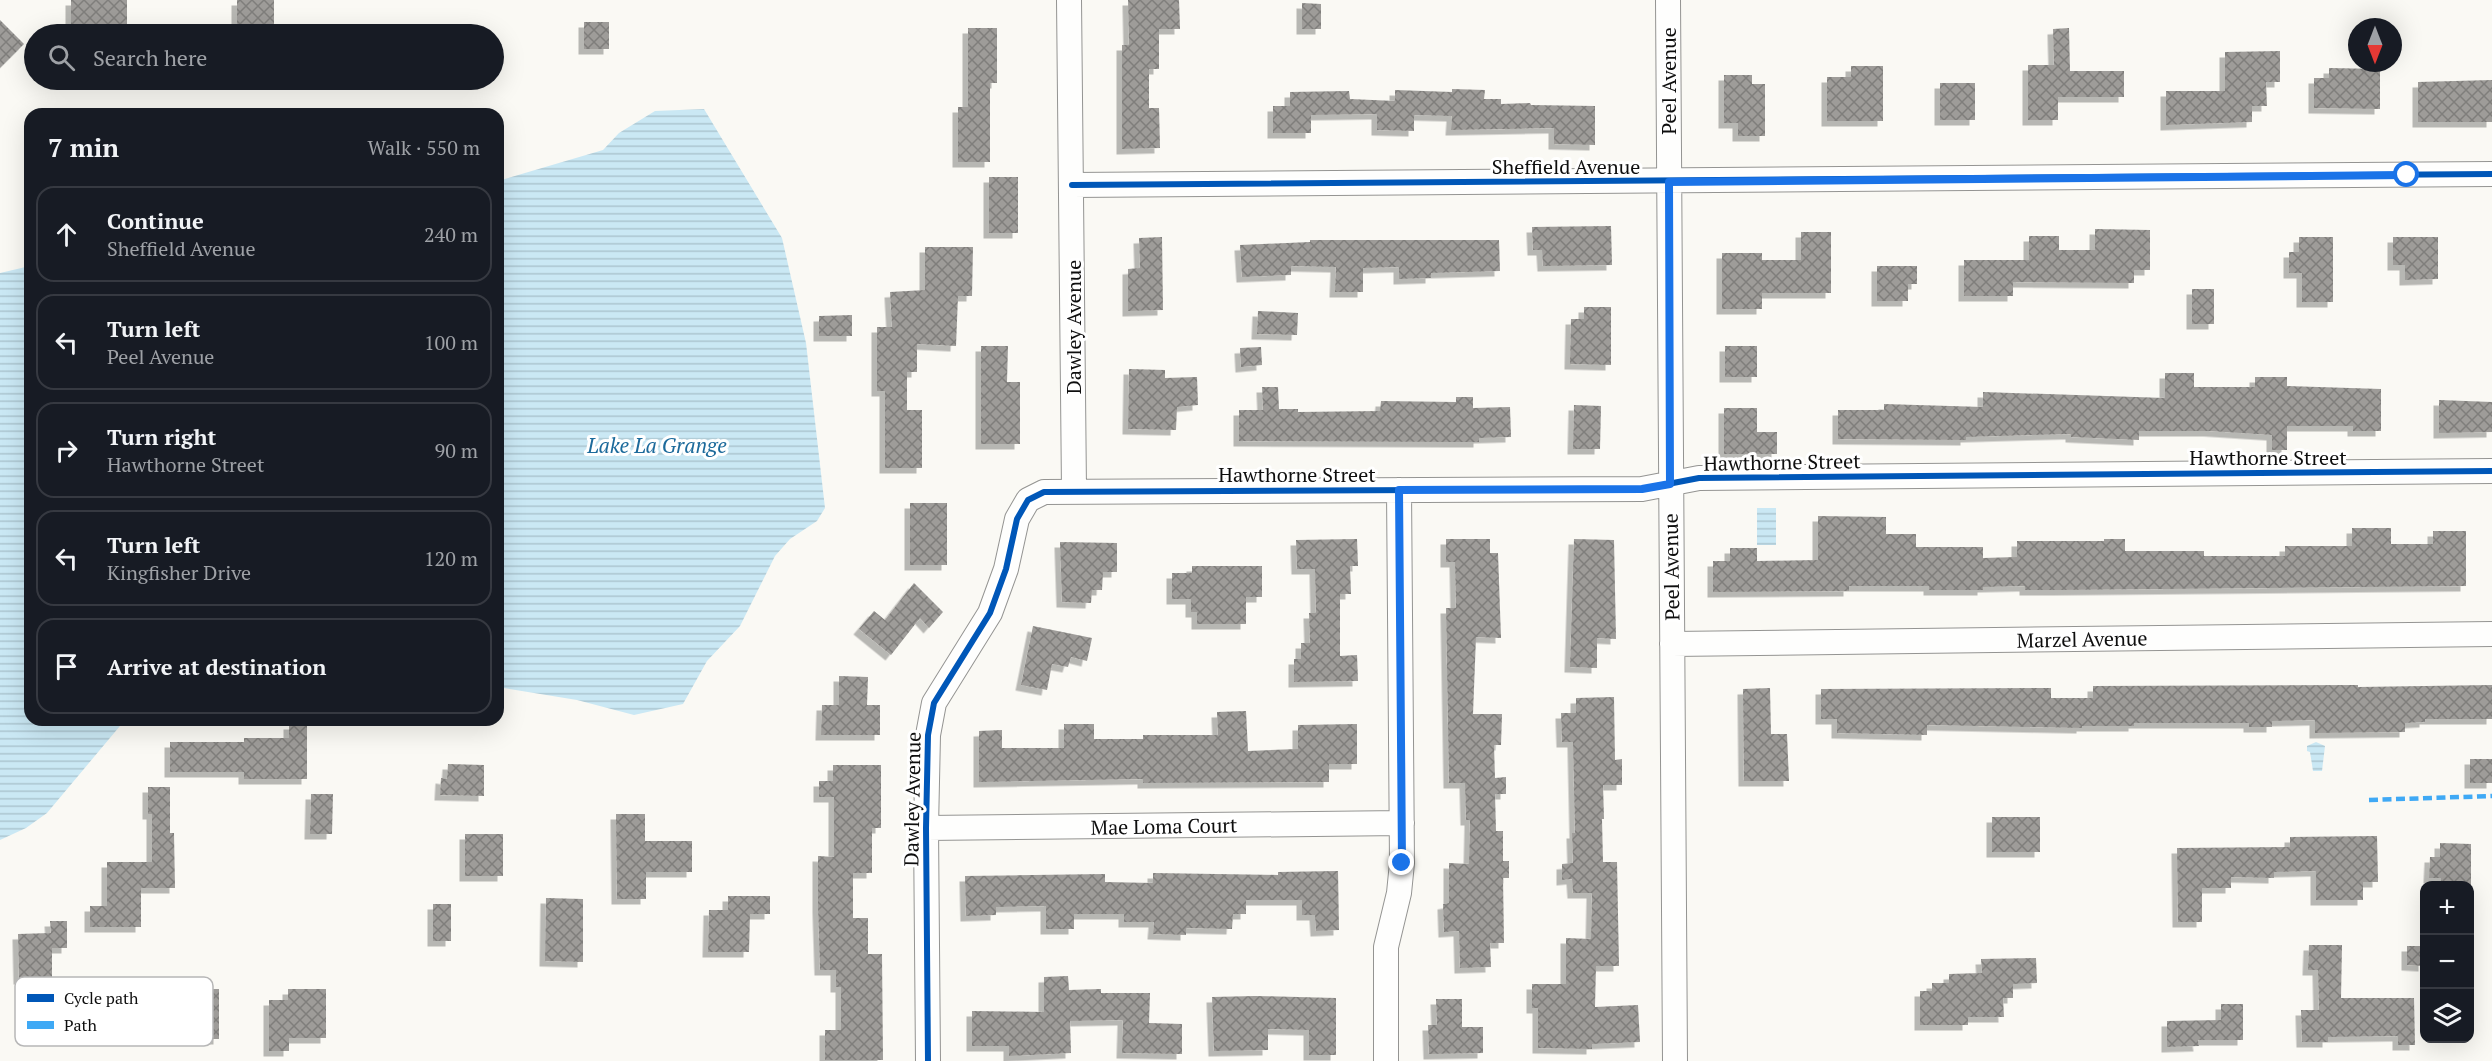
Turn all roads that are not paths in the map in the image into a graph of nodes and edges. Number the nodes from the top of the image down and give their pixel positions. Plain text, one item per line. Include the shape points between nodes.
1 (1069, 0) edge
2 (1668, 0) edge
3 (2492, 174) edge
4 (1669, 182) junction
5 (1072, 185) junction
6 (2492, 471) edge
7 (1670, 484) junction
8 (1074, 490) junction
9 (1399, 490) junction
10 (2492, 634) edge
11 (1672, 644) junction
12 (1402, 823) junction
13 (926, 828) junction
14 (928, 1061) edge
15 (1386, 1061) edge
16 (1675, 1061) edge

1 - 5 street, Dawley Avenue
2 - 4 street, Peel Avenue
3 - 4 street, Sheffield Avenue
4 - 5 street, Sheffield Avenue
4 - 7 street, Peel Avenue
5 - 8 street, Dawley Avenue
6 - 7 street, Hawthorne Street via 1699,478
7 - 9 street, Hawthorne Street via 1642,489
7 - 11 street, Peel Avenue
8 - 9 street, Hawthorne Street
8 - 13 street, Dawley Avenue via 1044,492 1028,500 1017,519 1006,569 990,613 934,703 928,735
9 - 12 street
10 - 11 street, Marzel Avenue
11 - 16 street, Peel Avenue
12 - 13 street, Mae Loma Court
12 - 15 street via 1399,893 1386,947
13 - 14 street, Dawley Avenue

